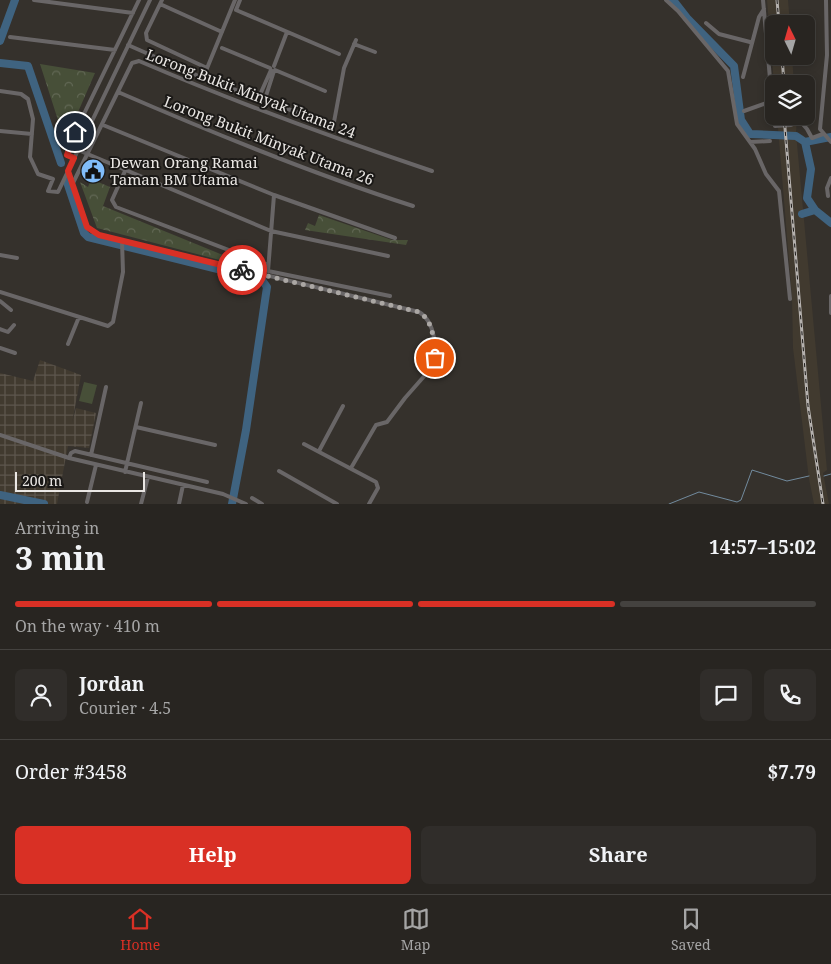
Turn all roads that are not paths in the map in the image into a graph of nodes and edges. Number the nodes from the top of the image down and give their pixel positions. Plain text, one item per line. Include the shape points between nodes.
1 (34, 0) edge
2 (139, 0) edge
3 (150, 0) edge
4 (235, 0) edge
5 (240, 0) edge
6 (666, 0) edge
7 (763, 0) edge
8 (826, 0) edge
9 (161, 2) edge
10 (764, 9) junction
11 (133, 13) junction
12 (706, 23) dead end
13 (222, 32) junction
14 (287, 32) junction
15 (10, 37) dead end
16 (750, 42) junction
17 (128, 45) junction
18 (222, 48) dead end
19 (115, 50) junction
20 (375, 52) dead end
21 (340, 54) dead end
22 (829, 55) edge
23 (829, 64) edge
24 (207, 68) junction
25 (273, 69) junction
26 (826, 73) junction
27 (831, 74) edge
28 (770, 75) edge
29 (743, 77) dead end
30 (203, 78) junction
31 (199, 87) junction
32 (0, 91) edge
33 (325, 91) dead end
34 (118, 92) junction
35 (259, 97) junction
36 (824, 97) junction
37 (831, 98) edge
38 (265, 99) junction
39 (765, 104) edge
40 (744, 111) dead end
41 (103, 125) junction
42 (775, 125) edge
43 (791, 125) edge
44 (804, 125) edge
45 (0, 131) edge
46 (32, 134) junction
47 (823, 135) junction
48 (770, 141) dead end
49 (750, 142) junction
50 (830, 142) edge
51 (78, 150) junction
52 (88, 154) junction
53 (74, 158) junction
54 (68, 171) junction
55 (125, 171) junction
56 (432, 171) dead end
57 (831, 178) edge
58 (73, 183) junction
59 (274, 195) junction
60 (828, 196) dead end
61 (413, 206) dead end
62 (271, 231) junction
63 (395, 238) dead end
64 (123, 244) junction
65 (0, 255) edge
66 (388, 256) dead end
67 (16, 258) dead end
68 (268, 265) junction
69 (0, 292) edge
70 (390, 296) dead end
71 (831, 296) edge
72 (790, 299) dead end
73 (0, 301) edge
74 (11, 310) dead end
75 (831, 313) edge
76 (79, 317) junction
77 (14, 325) dead end
78 (0, 329) edge
79 (68, 344) dead end
80 (0, 348) edge
81 (15, 352) dead end
82 (106, 387) dead end
83 (141, 403) dead end
84 (343, 406) dead end
85 (136, 427) junction
86 (0, 436) edge
87 (304, 444) dead end
88 (215, 445) dead end
89 (319, 451) junction
90 (91, 455) junction
91 (69, 458) junction
92 (127, 463) junction
93 (96, 465) junction
94 (351, 468) junction
95 (279, 471) dead end
96 (125, 472) junction
97 (148, 477) junction
98 (207, 482) dead end
99 (184, 485) junction
100 (252, 498) dead end
101 (87, 502) dead end
102 (141, 504) edge
103 (179, 504) edge
104 (245, 504) edge
105 (262, 504) edge
106 (338, 504) edge
107 (369, 504) edge

1 - 11 street
2 - 11 street
3 - 17 street
4 - 13 street
5 - 14 street via 236,10
6 - 49 street via 728,71 737,124
7 - 10 street
8 - 22 street
9 - 13 street
9 - 24 street via 146,33 147,40
10 - 16 street
10 - 28 street
11 - 19 street
12 - 16 street via 719,34
13 - 24 street
14 - 21 street
14 - 25 street
15 - 19 street
16 - 29 street
17 - 30 street
17 - 51 street
18 - 25 street
19 - 53 street via 67,149 67,155
20 - 38 street via 355,42 344,68 334,122 329,124
22 - 23 street
23 - 26 street
24 - 30 street
25 - 33 street
25 - 35 street
25 - 38 street
26 - 27 street
26 - 36 street
30 - 31 street
30 - 35 street
31 - 34 street, Lorong Bukit Minyak Utama 24 via 135,61
31 - 56 street, Lorong Bukit Minyak Utama 24
32 - 46 street via 20,94 28,99 34,119
34 - 41 street, Lorong Bukit Minyak Utama 24
34 - 61 street, Lorong Bukit Minyak Utama 26 via 313,171
35 - 38 street
36 - 37 street
36 - 47 street via 820,129
39 - 40 street
41 - 52 street, Lorong Bukit Minyak Utama 24
41 - 59 street
42 - 43 street
44 - 47 street via 812,138
45 - 46 street
46 - 54 street via 30,157 38,174 53,179 48,191 58,192
47 - 50 street
48 - 49 street
49 - 72 street via 779,192
51 - 52 street
51 - 53 street
52 - 55 street
52 - 58 street, Lorong Bukit Minyak Utama 24
53 - 54 street
54 - 58 street
55 - 62 street
55 - 68 street via 112,200 116,207
57 - 60 street
58 - 64 street via 87,227
59 - 62 street
59 - 63 street
62 - 66 street
62 - 68 street
64 - 76 street via 123,272 113,322 103,326
64 - 94 street via 426,316 433,333 434,366 389,421 376,425
65 - 67 street
68 - 70 street via 268,271
69 - 76 street
71 - 75 street
73 - 74 street
76 - 79 street
77 - 78 street via 8,332
80 - 81 street
82 - 90 street
83 - 85 street
84 - 89 street
85 - 88 street
85 - 92 street
86 - 91 street
87 - 89 street
89 - 94 street
90 - 91 street via 72,451
90 - 92 street
91 - 93 street
92 - 96 street
92 - 98 street
93 - 96 street
93 - 101 street
94 - 107 street via 377,484
95 - 106 street
96 - 97 street
97 - 99 street
97 - 102 street
99 - 103 street
99 - 104 street via 223,494
100 - 105 street

